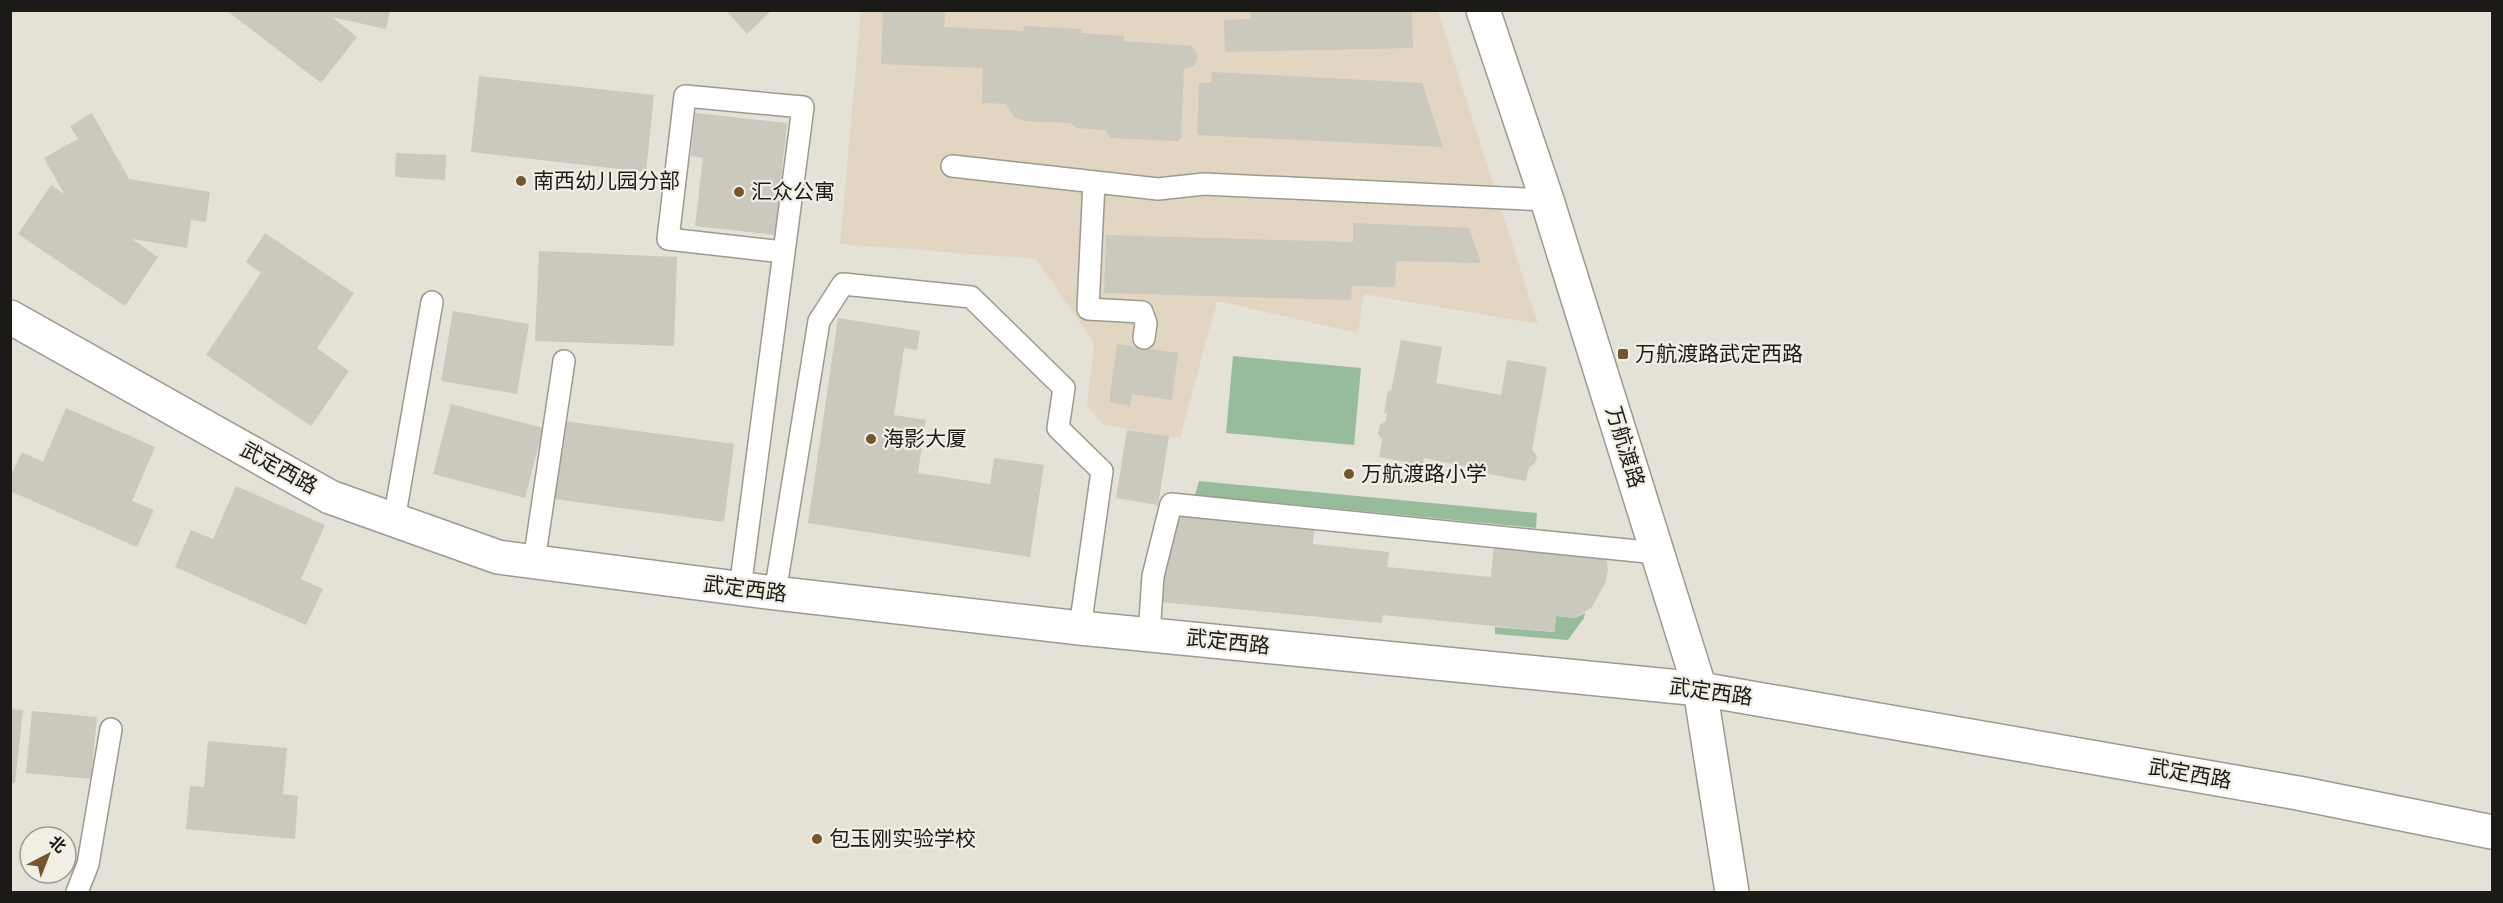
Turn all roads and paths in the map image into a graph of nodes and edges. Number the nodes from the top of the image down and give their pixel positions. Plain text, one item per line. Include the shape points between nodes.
1 (1484, 10) edge
2 (952, 166) dead end
3 (1094, 182) junction
4 (1547, 200) junction
5 (783, 252) junction
6 (432, 302) dead end
7 (10, 317) edge
8 (1143, 338) dead end
9 (564, 361) dead end
10 (394, 520) junction
11 (1658, 553) junction
12 (534, 561) junction
13 (740, 589) junction
14 (775, 593) junction
15 (1080, 628) junction
16 (1149, 635) junction
17 (1700, 689) junction
18 (111, 729) dead end
19 (2493, 832) edge
20 (77, 892) edge
21 (1732, 892) edge

1 - 4 street, 万航渡路
2 - 3 lane
3 - 4 lane via 1158,189 1204,184
3 - 8 lane via 1088,309 1142,312 1146,322
4 - 11 street, 万航渡路
5 - 5 lane via 803,108 685,96 669,239
5 - 13 lane
6 - 10 lane
7 - 10 street, 武定西路 via 330,497
9 - 12 lane
10 - 12 street, 武定西路 via 498,556
11 - 16 lane via 1172,504 1153,576
11 - 17 street, 万航渡路
12 - 13 street, 武定西路
13 - 14 street, 武定西路
14 - 15 street, 武定西路
14 - 15 lane via 819,321 843,284 971,297 1064,388 1058,428 1102,471
15 - 16 street, 武定西路
16 - 17 street, 武定西路
17 - 19 street, 武定西路 via 2298,793
17 - 21 street, 万航渡路
18 - 20 lane via 88,864

